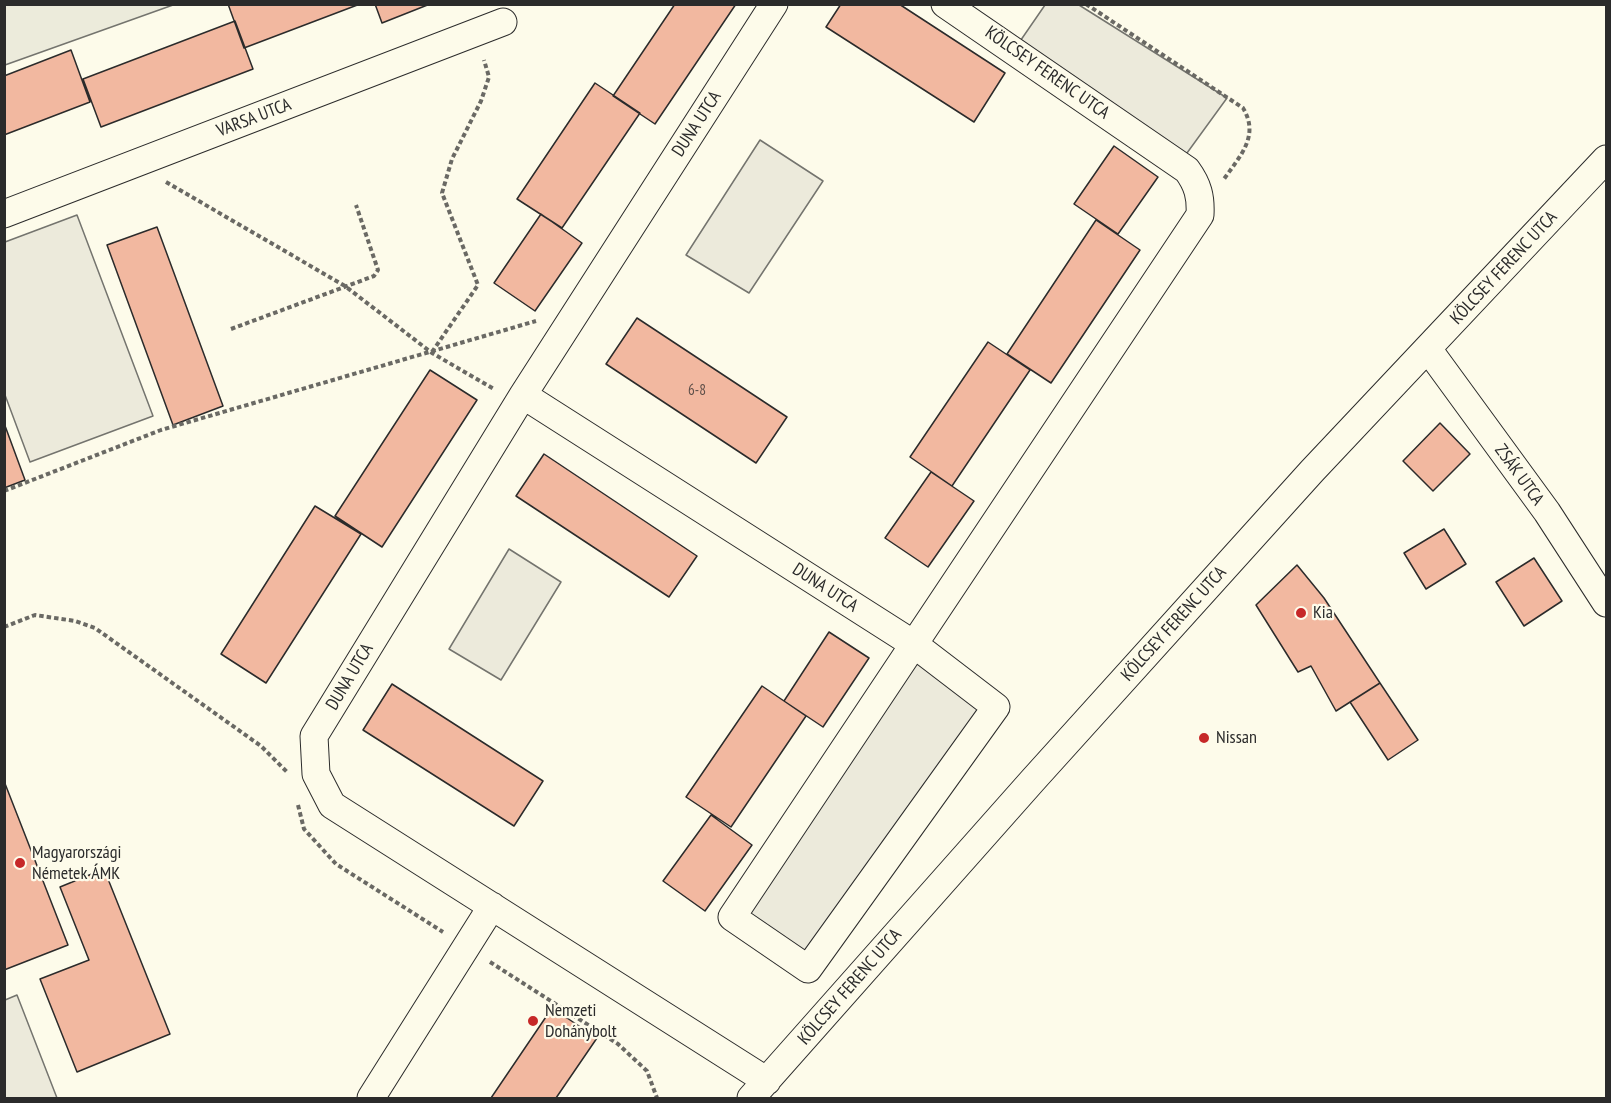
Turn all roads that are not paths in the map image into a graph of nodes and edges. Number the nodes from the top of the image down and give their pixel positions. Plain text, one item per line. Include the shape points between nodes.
1 (774, 4) edge
2 (945, 4) edge
3 (503, 22) dead end
4 (1606, 159) edge
5 (4, 214) edge
6 (1428, 349) junction
7 (520, 399) junction
8 (1606, 603) edge
9 (915, 645) junction
10 (492, 906) junction
11 (759, 1090) edge
12 (371, 1098) edge

1 - 7 street, DUNA UTCA
2 - 9 street, KÖLCSEY FERENC UTCA via 1187,170 1201,196 1200,215
3 - 5 street, VARSA UTCA
4 - 6 street, KÖLCSEY FERENC UTCA
6 - 8 street, ZSÁK UTCA via 1546,512
6 - 11 street, KÖLCSEY FERENC UTCA via 1312,471 1041,771
7 - 9 street, DUNA UTCA
7 - 10 street, DUNA UTCA via 314,736 316,774 332,806
9 - 9 street via 732,917 808,969 996,707
10 - 11 street, DUNA UTCA
10 - 12 street

